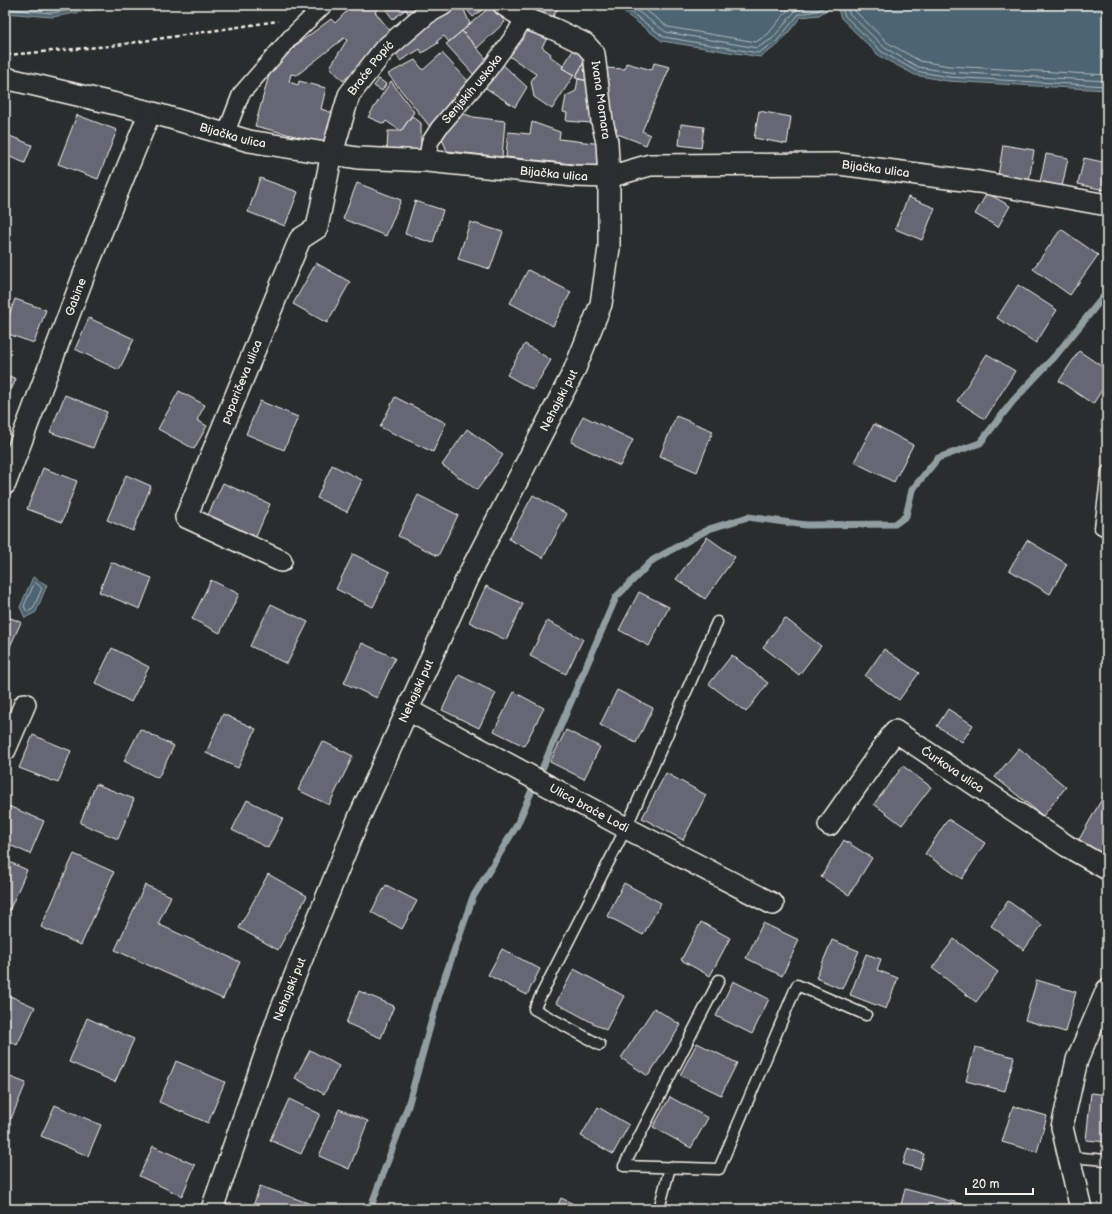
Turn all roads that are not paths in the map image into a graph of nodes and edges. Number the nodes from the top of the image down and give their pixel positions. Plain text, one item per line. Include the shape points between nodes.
1 (324, 5) edge
2 (442, 5) edge
3 (504, 5) edge
4 (524, 18) junction
5 (5, 78) edge
6 (150, 112) junction
7 (226, 133) junction
8 (332, 153) junction
9 (427, 161) junction
10 (608, 177) junction
11 (1107, 205) edge
12 (1107, 471) edge
13 (5, 484) edge
14 (1107, 532) edge
15 (281, 561) dead end
16 (717, 622) dead end
17 (25, 704) dead end
18 (408, 710) junction
19 (5, 750) edge
20 (829, 825) dead end
21 (626, 828) junction
22 (1107, 869) edge
23 (773, 904) dead end
24 (719, 980) dead end
25 (1107, 990) edge
26 (866, 1015) dead end
27 (600, 1045) dead end
28 (1069, 1157) junction
29 (1107, 1160) edge
30 (670, 1167) junction
31 (212, 1209) edge
32 (659, 1209) edge
33 (1080, 1209) edge

1 - 7 street via 290,38 241,94
2 - 8 street, Braće Popić via 428,13 384,50 349,95
3 - 4 street, Ivana Mornara
4 - 9 street, Senjskih uskoka via 488,71 439,128 430,142
4 - 10 street, Ivana Mornara via 586,44 594,54 607,142
5 - 6 street, Bijačka ulica
6 - 7 street, Bijačka ulica
6 - 13 street, Gabine
7 - 8 street, Bijačka ulica via 249,141
8 - 9 street, Bijačka ulica via 358,158
8 - 15 street, poparičeva ulica via 317,228 300,239 186,517
9 - 10 street, Bijačka ulica
10 - 11 street, Bijačka ulica via 650,165 839,164 979,182
10 - 18 street, Nehajski put via 609,248 601,304 574,371 468,576
12 - 14 lane via 1100,528
16 - 21 lane
17 - 19 street
18 - 21 street, Ulica braće Lodi
18 - 31 street, Nehajski put via 358,820 279,1015
20 - 22 street, Ćurkova ulica via 895,731 1067,846
21 - 23 street, Ulica braće Lodi
21 - 27 lane via 534,1009
24 - 30 lane via 624,1166
25 - 28 street via 1075,1068 1062,1127
26 - 30 lane via 797,985 719,1169
28 - 29 lane
28 - 33 street
30 - 32 lane

